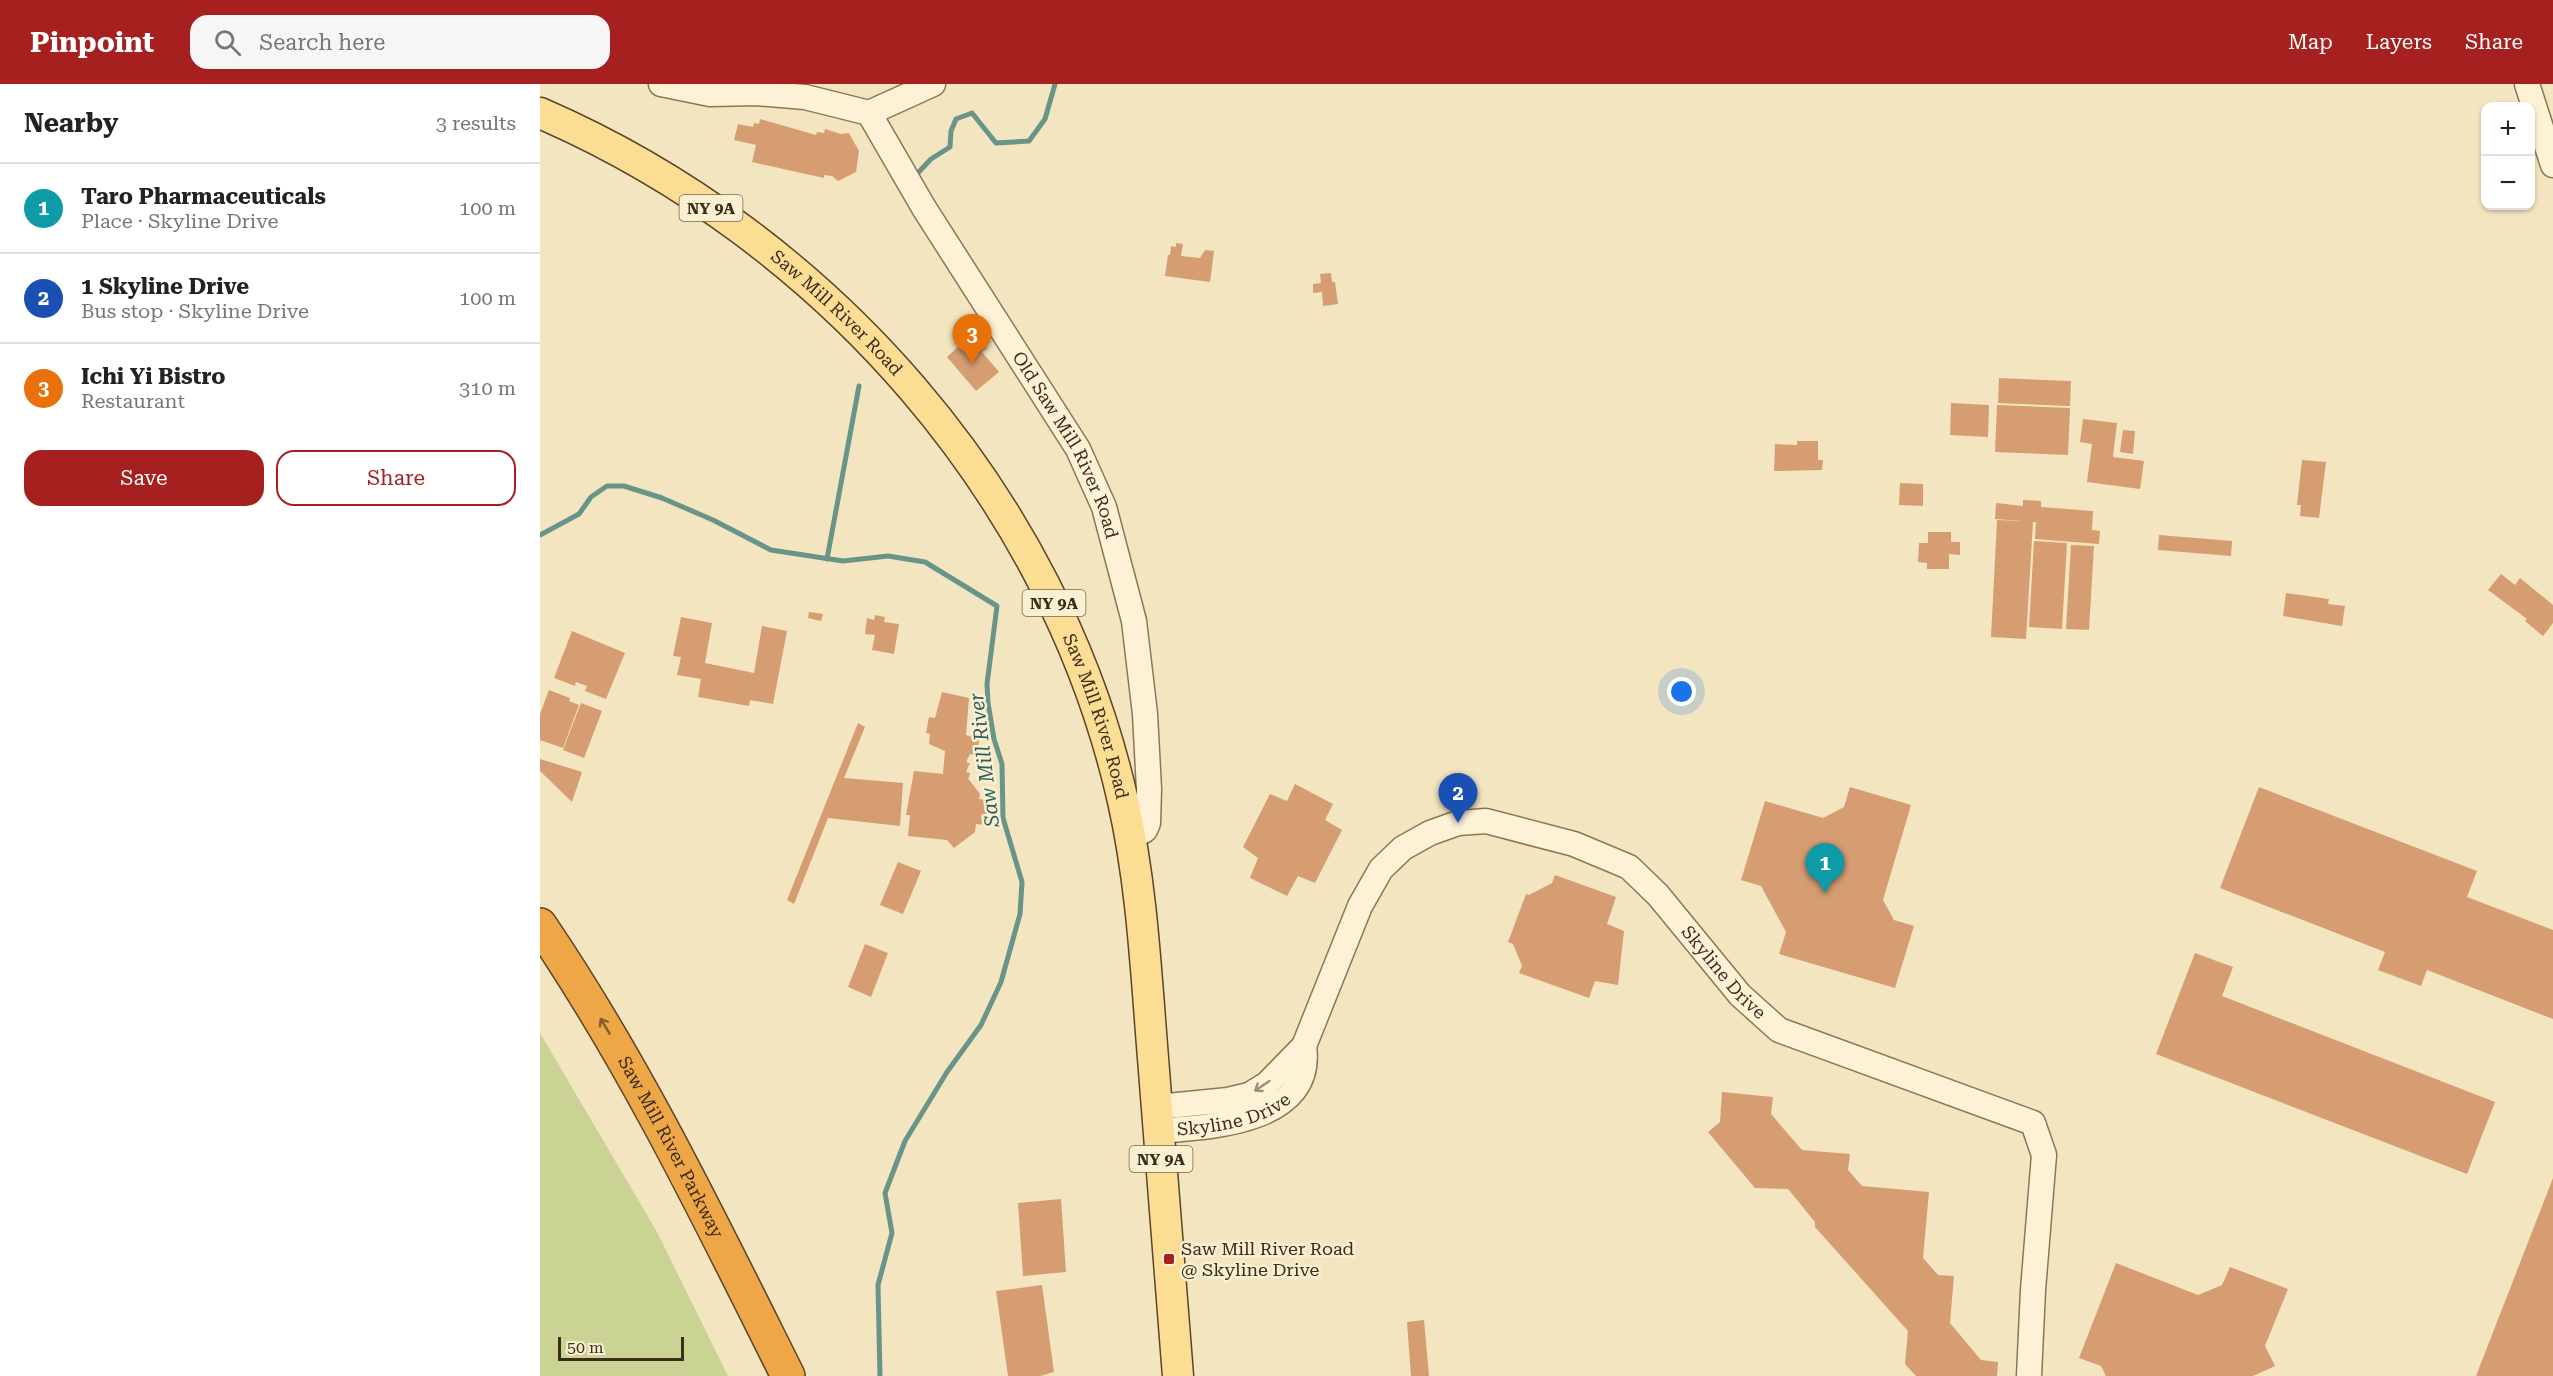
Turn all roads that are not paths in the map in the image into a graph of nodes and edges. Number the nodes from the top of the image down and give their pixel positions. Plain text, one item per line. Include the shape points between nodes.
1 (661, 84) edge
2 (933, 84) edge
3 (2527, 84) edge
4 (540, 113) edge
5 (869, 113) junction
6 (2553, 165) edge
7 (1130, 838) junction
8 (540, 925) edge
9 (540, 963) edge
10 (1158, 1119) junction
11 (764, 1376) edge
12 (788, 1376) edge
13 (1178, 1376) edge
14 (2029, 1376) edge

1 - 5 street via 710,94 805,97
2 - 5 street
3 - 6 street
4 - 7 main road, Saw Mill River Road / NY 9A via 641,164 756,240 842,313 930,410 1002,510 1064,623 1104,729
5 - 7 street, Old Saw Mill River Road via 928,214 1078,449 1104,507 1134,621 1146,714 1148,823 1145,830
7 - 10 main road, Saw Mill River Road / NY 9A
12 -> 8 highway, Saw Mill River Parkway via 637,1080
9 - 11 highway, Saw Mill River Parkway via 650,1149
10 - 13 main road, Saw Mill River Road / NY 9A
10 - 14 street, Skyline Drive via 1249,1095 1267,1084 1305,1046 1370,887 1391,858 1416,840 1458,823 1486,821 1516,827 1629,867 1647,883 1740,994 1779,1030 2033,1123 2044,1155

